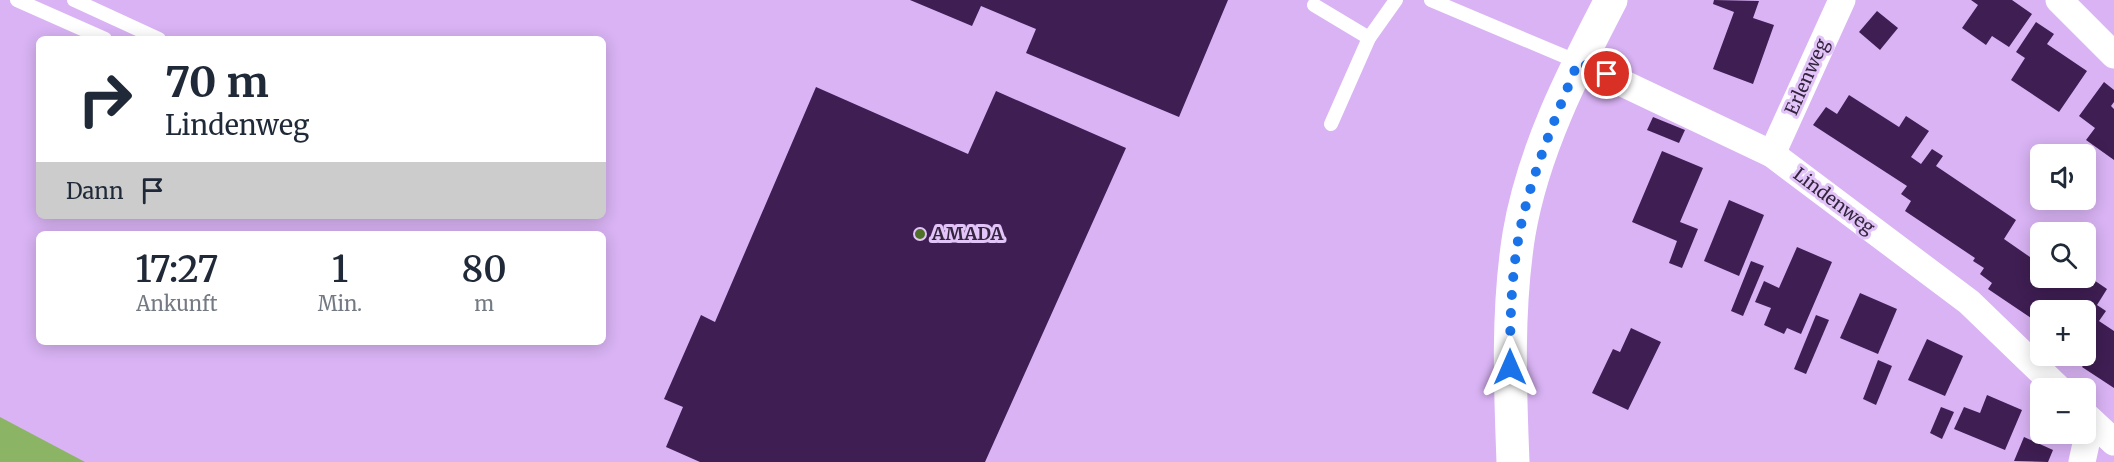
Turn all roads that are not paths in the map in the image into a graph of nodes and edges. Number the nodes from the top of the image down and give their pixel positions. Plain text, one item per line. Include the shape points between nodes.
1 (17, 0) edge
2 (74, 0) edge
3 (1396, 0) edge
4 (1431, 0) edge
5 (1611, 0) edge
6 (1842, 0) edge
7 (2059, 0) edge
8 (1314, 5) dead end
9 (98, 36) edge
10 (152, 36) edge
11 (1369, 38) junction
12 (2114, 55) edge
13 (1578, 62) junction
14 (1331, 124) dead end
15 (1772, 154) junction
16 (2048, 378) edge
17 (2096, 425) edge
18 (2114, 442) edge
19 (2084, 444) edge
20 (1513, 462) edge
21 (2082, 462) edge

1 - 9 lane
2 - 10 lane
3 - 11 lane
4 - 13 lane
5 - 13 main road
6 - 15 street, Erlenweg
7 - 12 street
8 - 11 lane
11 - 14 lane
13 - 15 street, Lindenweg
13 - 20 main road via 1548,136 1520,232 1510,309
15 - 16 street, Lindenweg via 1968,302
17 - 18 street
19 - 21 street

